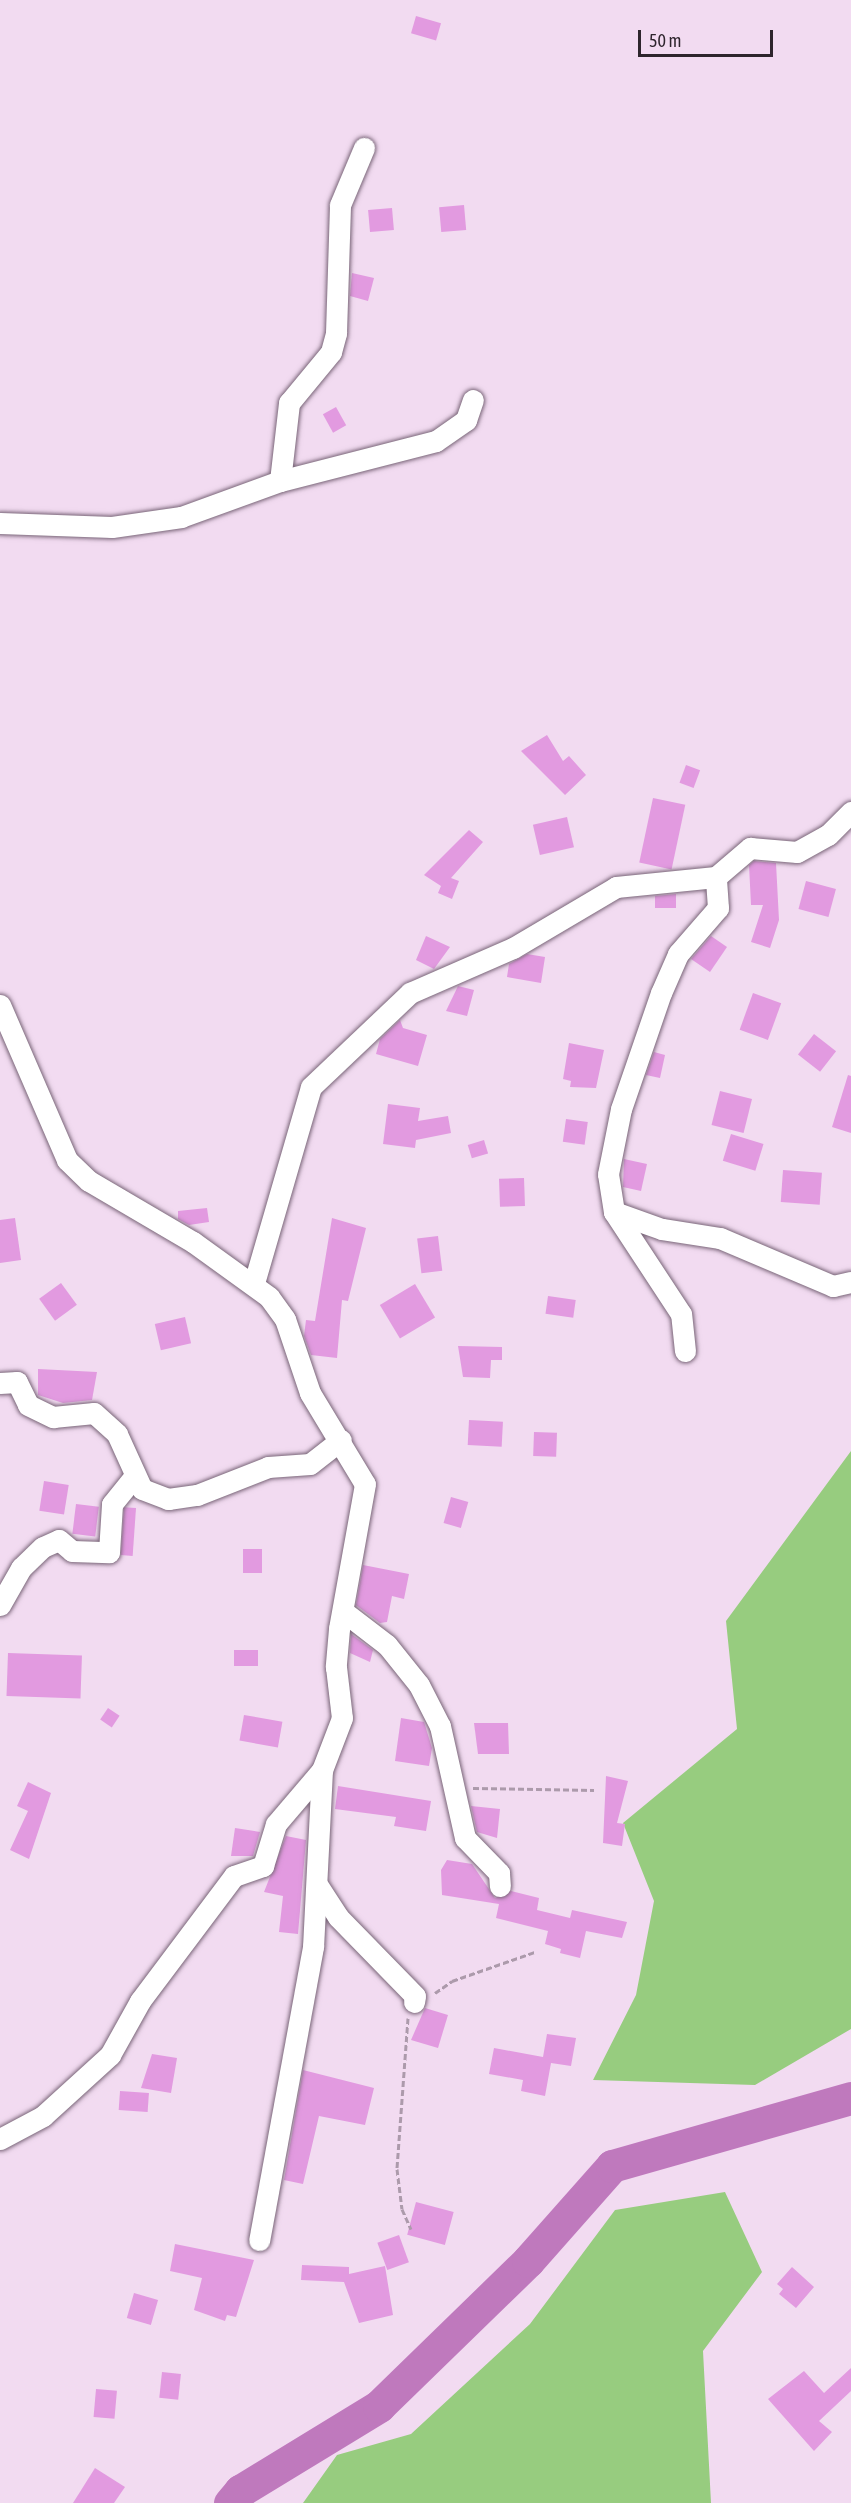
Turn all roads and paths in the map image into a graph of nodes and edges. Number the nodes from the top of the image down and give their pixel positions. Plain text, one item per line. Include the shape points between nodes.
1 (364, 148) dead end
2 (473, 400) dead end
3 (280, 481) junction
4 (0, 523) edge
5 (851, 812) edge
6 (716, 877) junction
7 (0, 1005) edge
8 (614, 1212) junction
9 (851, 1282) edge
10 (254, 1283) junction
11 (686, 1351) dead end
12 (0, 1383) edge
13 (341, 1440) junction
14 (133, 1478) junction
15 (0, 1605) edge
16 (344, 1612) junction
17 (321, 1770) junction
18 (453, 1785) junction
19 (594, 1790) dead end
20 (318, 1886) junction
21 (500, 1886) dead end
22 (535, 1952) dead end
23 (414, 2002) junction
24 (0, 2139) edge
25 (411, 2229) dead end
26 (259, 2240) dead end

1 - 3 street via 340,205 336,333 331,352 289,403
2 - 3 street via 466,420 436,441
3 - 4 street via 150,524 44,528
5 - 6 street via 814,844 797,852 750,848
6 - 8 street via 718,908 670,969 621,1109 608,1174
6 - 10 street via 616,887 513,948 410,993 381,1018 311,1087
7 - 10 street via 67,1160 89,1181
8 - 9 street via 662,1229 720,1238 833,1286
8 - 11 street via 671,1294
10 - 13 street via 285,1319 310,1393
12 - 14 street via 17,1382 28,1405 53,1417 94,1413 124,1445
13 - 14 street via 310,1464 268,1467 183,1499 153,1496
13 - 16 street via 365,1484
14 - 15 street via 112,1504 109,1552 72,1551 59,1540 43,1547 21,1568
16 - 17 street via 336,1667 342,1718
16 - 18 street via 387,1645 419,1685 440,1726
17 - 20 street
17 - 24 street via 276,1824 263,1866 234,1876 140,2001 110,2055 43,2116
18 - 19 path via 491,1791
18 - 21 street via 465,1838 499,1873
20 - 23 street via 338,1917 415,1996
20 - 26 street via 313,1947
22 - 23 path via 452,1981
23 - 25 path via 403,2032 409,2065 398,2150 402,2209

